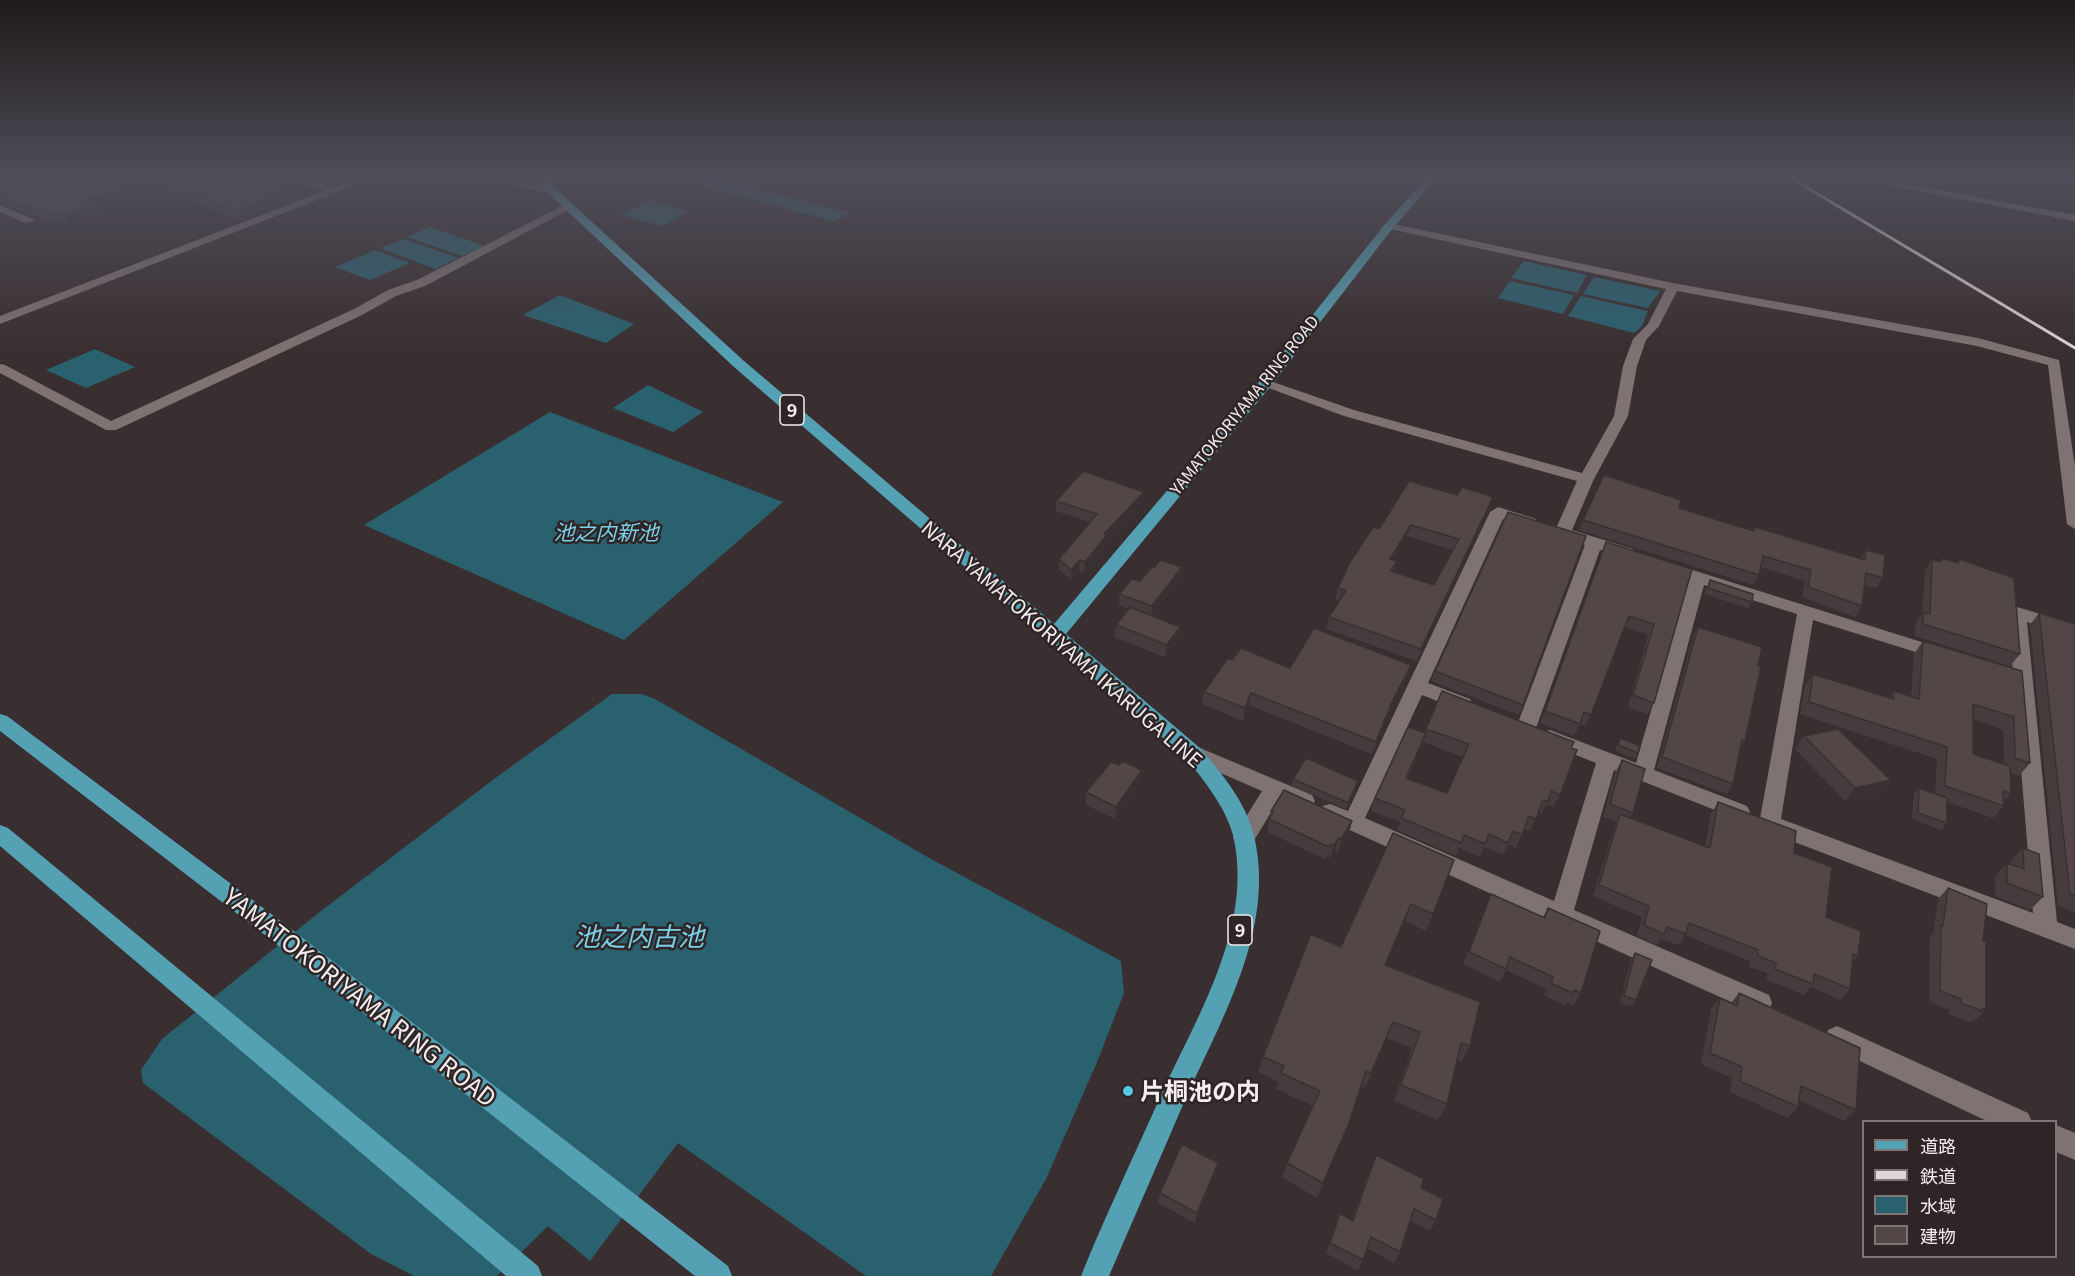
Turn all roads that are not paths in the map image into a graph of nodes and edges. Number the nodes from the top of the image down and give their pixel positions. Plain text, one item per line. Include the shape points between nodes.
1 (221, 235) edge
2 (514, 235) edge
3 (599, 235) edge
4 (1382, 235) edge
5 (1429, 235) edge
6 (1673, 287) junction
7 (0, 320) edge
8 (0, 368) edge
9 (1265, 384) junction
10 (1586, 479) junction
11 (2075, 524) edge
12 (1562, 532) junction
13 (1594, 543) junction
14 (1698, 576) junction
15 (1806, 611) junction
16 (2075, 630) edge
17 (1054, 636) junction
18 (1958, 659) edge
19 (1403, 666) edge
20 (2002, 672) edge
21 (2025, 679) junction
22 (1420, 680) junction
23 (1483, 711) edge
24 (1504, 720) edge
25 (1526, 728) junction
26 (4, 729) edge
27 (1193, 753) junction
28 (1607, 760) junction
29 (1643, 774) junction
30 (1275, 788) junction
31 (1353, 822) junction
32 (1770, 824) junction
33 (0, 834) edge
34 (1244, 838) junction
35 (1561, 915) junction
36 (2046, 928) junction
37 (2075, 939) edge
38 (1774, 1010) edge
39 (1817, 1029) edge
40 (2015, 1120) edge
41 (2057, 1139) edge
42 (2075, 1147) edge
43 (521, 1270) edge
44 (718, 1276) edge
45 (1095, 1276) edge

1 - 7 street
2 - 8 street via 421,283 392,293 111,427
3 - 17 main road, NARA YAMATOKORIYAMA IKARUGA LINE / 9 via 739,364
4 - 9 main road, YAMATOKORIYAMA RING ROAD
5 - 6 street
6 - 10 street via 1653,326 1638,344 1621,416
6 - 11 street via 1978,342 2054,363
9 - 10 street via 1349,413
9 - 17 main road, YAMATOKORIYAMA RING ROAD
10 - 12 street
12 - 13 street
12 - 22 street via 1498,512
13 - 14 street
13 - 25 street
14 - 15 street
14 - 29 street
15 - 18 street
15 - 32 street
16 - 21 street via 2017,613
17 - 27 main road, NARA YAMATOKORIYAMA IKARUGA LINE / 9
19 - 22 street
20 - 21 street
21 - 36 street
22 - 23 street
22 - 31 street
24 - 25 street
25 - 28 street
26 - 44 main road, YAMATOKORIYAMA RING ROAD via 286,938
27 - 30 street
27 - 34 main road, NARA YAMATOKORIYAMA IKARUGA LINE / 9 via 1218,784
28 - 29 street
28 - 35 street
29 - 32 street
30 - 31 street
30 - 34 street
31 - 35 street
32 - 36 street
33 - 43 main road
34 - 45 main road, NARA YAMATOKORIYAMA IKARUGA LINE / 9 via 1247,894 1231,967
35 - 38 street
36 - 37 street
39 - 40 street
41 - 42 street

